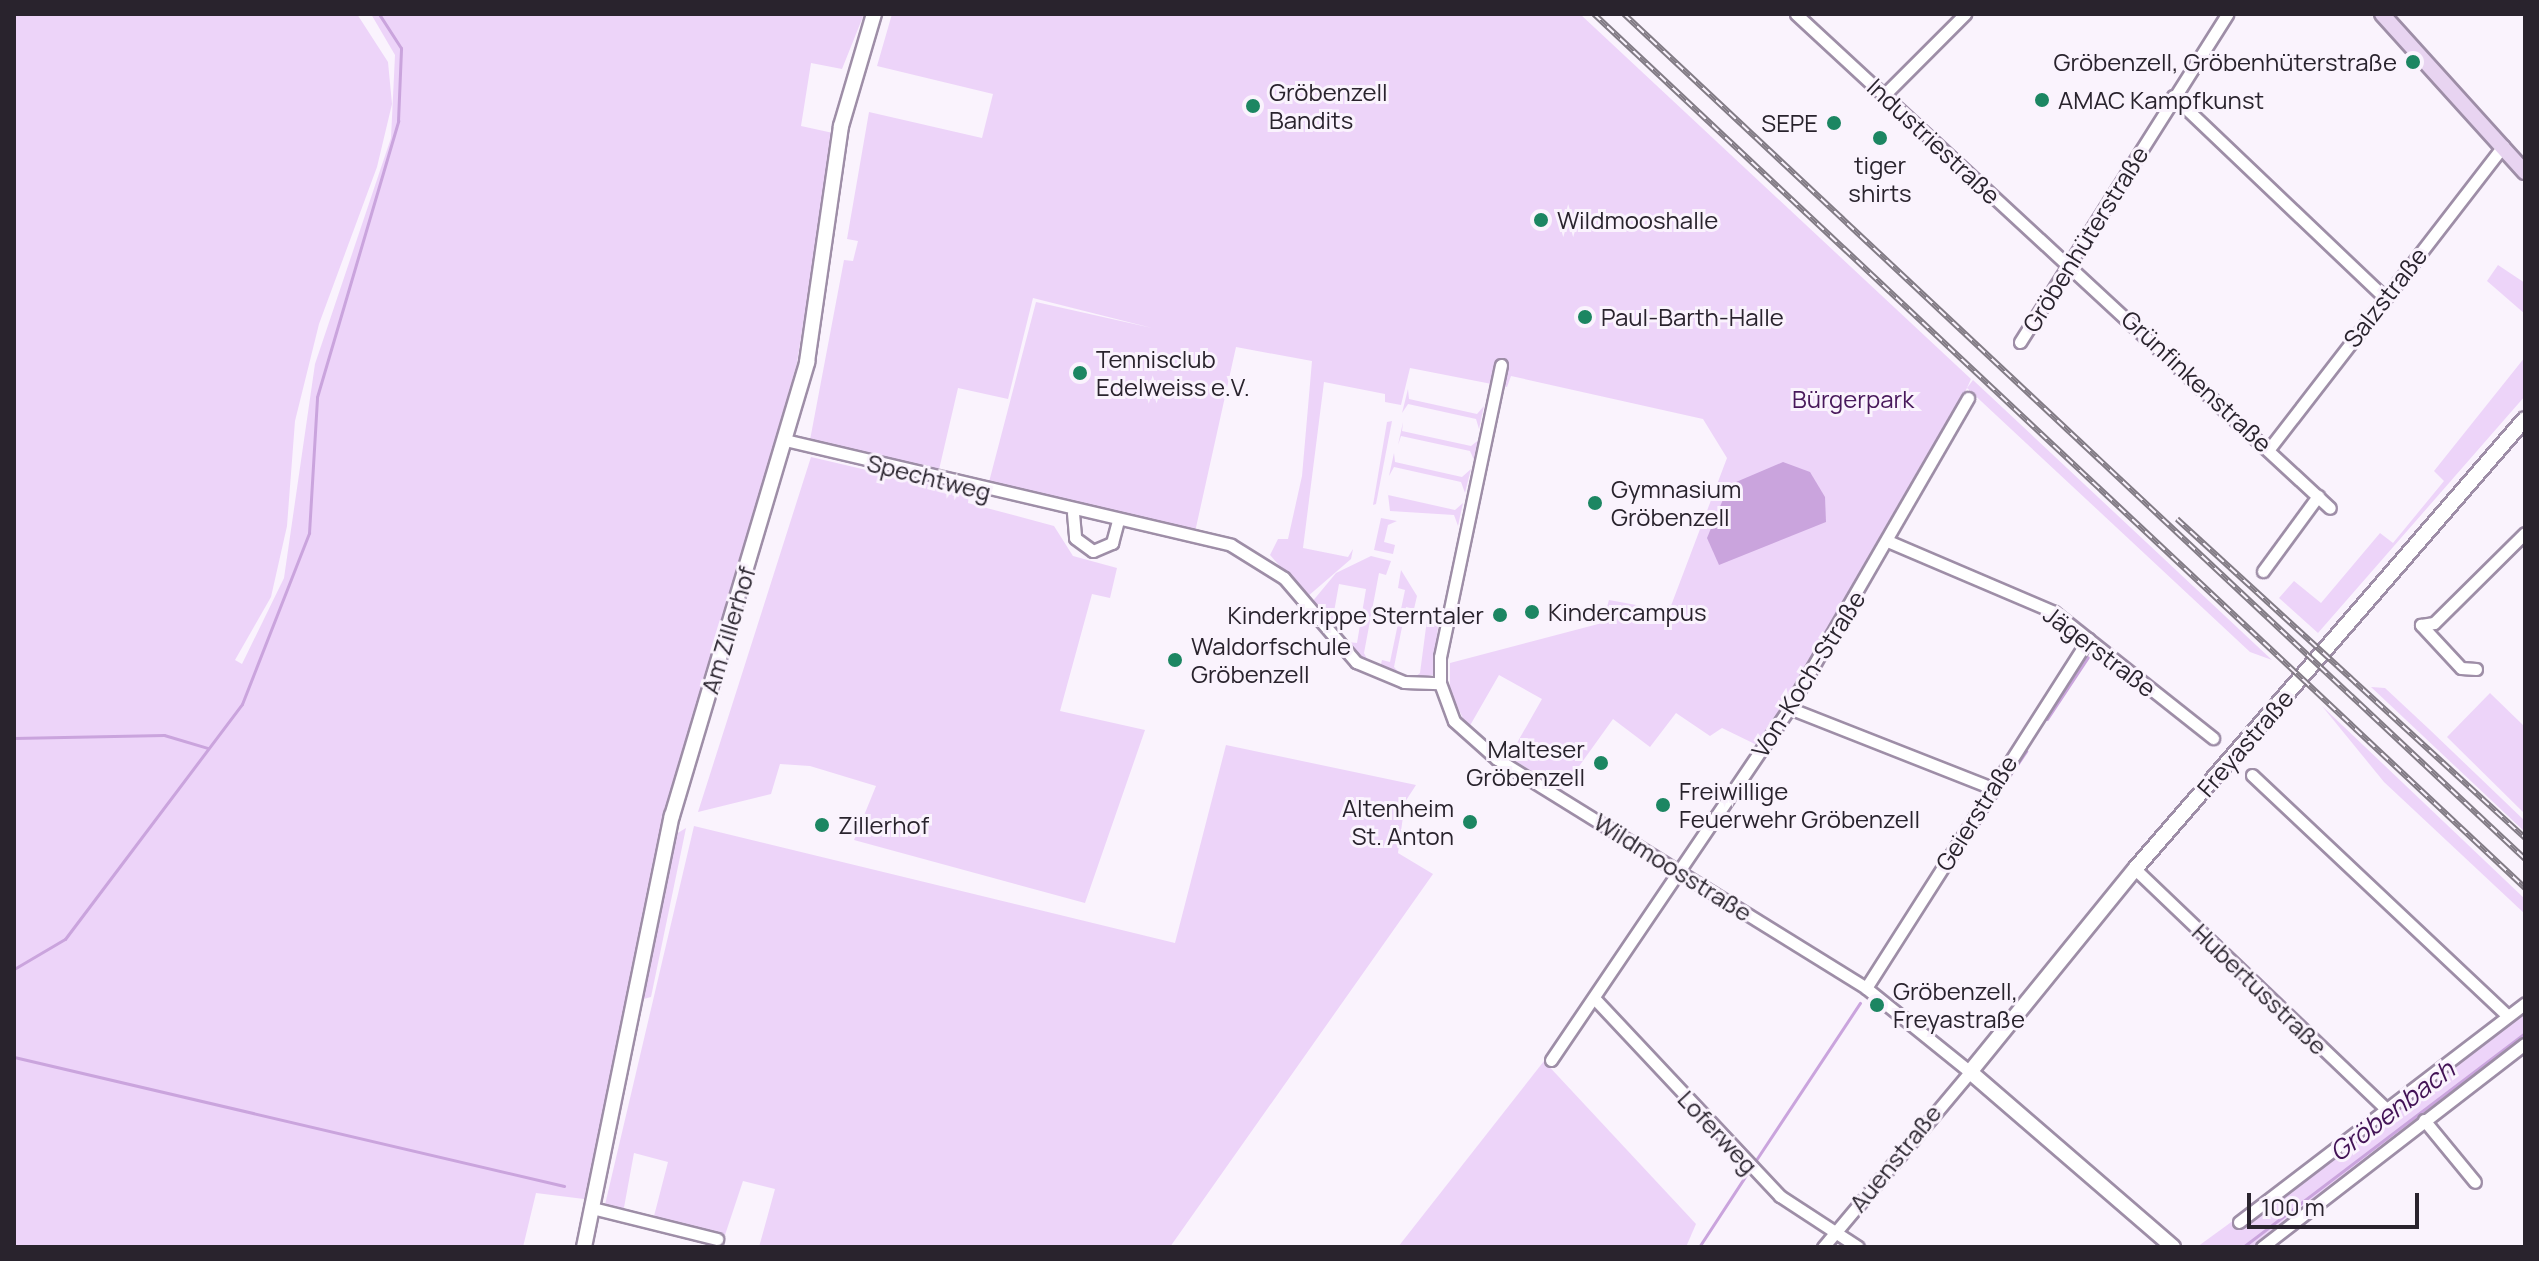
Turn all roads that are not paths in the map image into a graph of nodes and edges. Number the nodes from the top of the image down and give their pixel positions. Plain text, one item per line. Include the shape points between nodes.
1 (874, 14) edge
2 (1796, 14) edge
3 (1965, 14) edge
4 (2227, 14) edge
5 (2382, 14) edge
6 (1884, 95) junction
7 (2173, 96) junction
8 (2503, 146) junction
9 (2525, 172) edge
10 (2073, 269) junction
11 (2385, 298) junction
12 (2020, 342) dead end
13 (1501, 365) dead end
14 (1968, 398) dead end
15 (2525, 419) edge
16 (785, 440) junction
17 (2269, 449) junction
18 (2318, 496) junction
19 (2330, 508) dead end
20 (1073, 513) junction
21 (1117, 524) junction
22 (2525, 533) edge
23 (1890, 542) junction
24 (2263, 571) dead end
25 (2088, 639) junction
26 (2476, 669) dead end
27 (1440, 683) junction
28 (1789, 708) junction
29 (2213, 738) dead end
30 (2252, 775) dead end
31 (1992, 788) junction
32 (2135, 869) junction
33 (1679, 871) junction
34 (1866, 988) junction
35 (1594, 998) junction
36 (2525, 1003) edge
37 (2506, 1014) junction
38 (2525, 1044) edge
39 (1551, 1060) dead end
40 (1970, 1072) junction
41 (2385, 1108) junction
42 (2424, 1120) junction
43 (2475, 1182) dead end
44 (592, 1208) junction
45 (2239, 1222) dead end
46 (1835, 1232) junction
47 (717, 1239) dead end
48 (584, 1247) edge
49 (1823, 1247) edge
50 (1858, 1247) edge
51 (2173, 1247) edge
52 (2262, 1247) edge

1 - 16 street, Am Zillerhof via 841,126 807,362
2 - 6 street, Industriestraße
3 - 6 street
4 - 7 street, Gröbenhüterstraße
5 - 8 main road
6 - 10 street, Industriestraße
7 - 10 street, Gröbenhüterstraße
7 - 11 street
8 - 9 main road
8 - 11 street, Salzstraße
10 - 12 street, Gröbenhüterstraße
10 - 17 street, Grünfinkenstraße
11 - 17 street, Salzstraße
13 - 27 street
14 - 23 street, Von-Koch-Straße
15 - 32 street, Freyastraße
16 - 20 street, Spechtweg
16 - 44 street, Am Zillerhof via 672,816
17 - 18 street, Grünfinkenstraße
18 - 19 street, Grünfinkenstraße
18 - 24 street
20 - 21 street, Spechtweg
20 - 21 street via 1075,538 1093,551 1106,550
21 - 27 street, Spechtweg via 1231,545 1263,559 1356,662 1404,682
22 - 26 street via 2434,623 2421,625 2461,668
23 - 25 street, Jägerstraße via 2054,612
23 - 28 street, Von-Koch-Straße
25 - 29 street, Jägerstraße
25 - 31 street, Geierstraße
27 - 33 street, Wildmoosstraße via 1464,734
28 - 31 street
28 - 33 street, Von-Koch-Straße
30 - 37 street
31 - 34 street, Geierstraße
32 - 40 street, Freyastraße
32 - 41 street, Hubertusstraße
33 - 34 street, Wildmoosstraße
33 - 35 street, Von-Koch-Straße
34 - 40 street, Wildmoosstraße
35 - 39 street, Von-Koch-Straße
35 - 46 street, Loferweg via 1780,1196
36 - 37 street
37 - 41 street
38 - 42 street
40 - 46 street, Auenstraße
40 - 51 street, Wildmoosstraße
41 - 45 street
42 - 43 street
42 - 52 street
44 - 47 street
44 - 48 street, Am Zillerhof
46 - 49 street, Auenstraße
46 - 50 street, Loferweg

